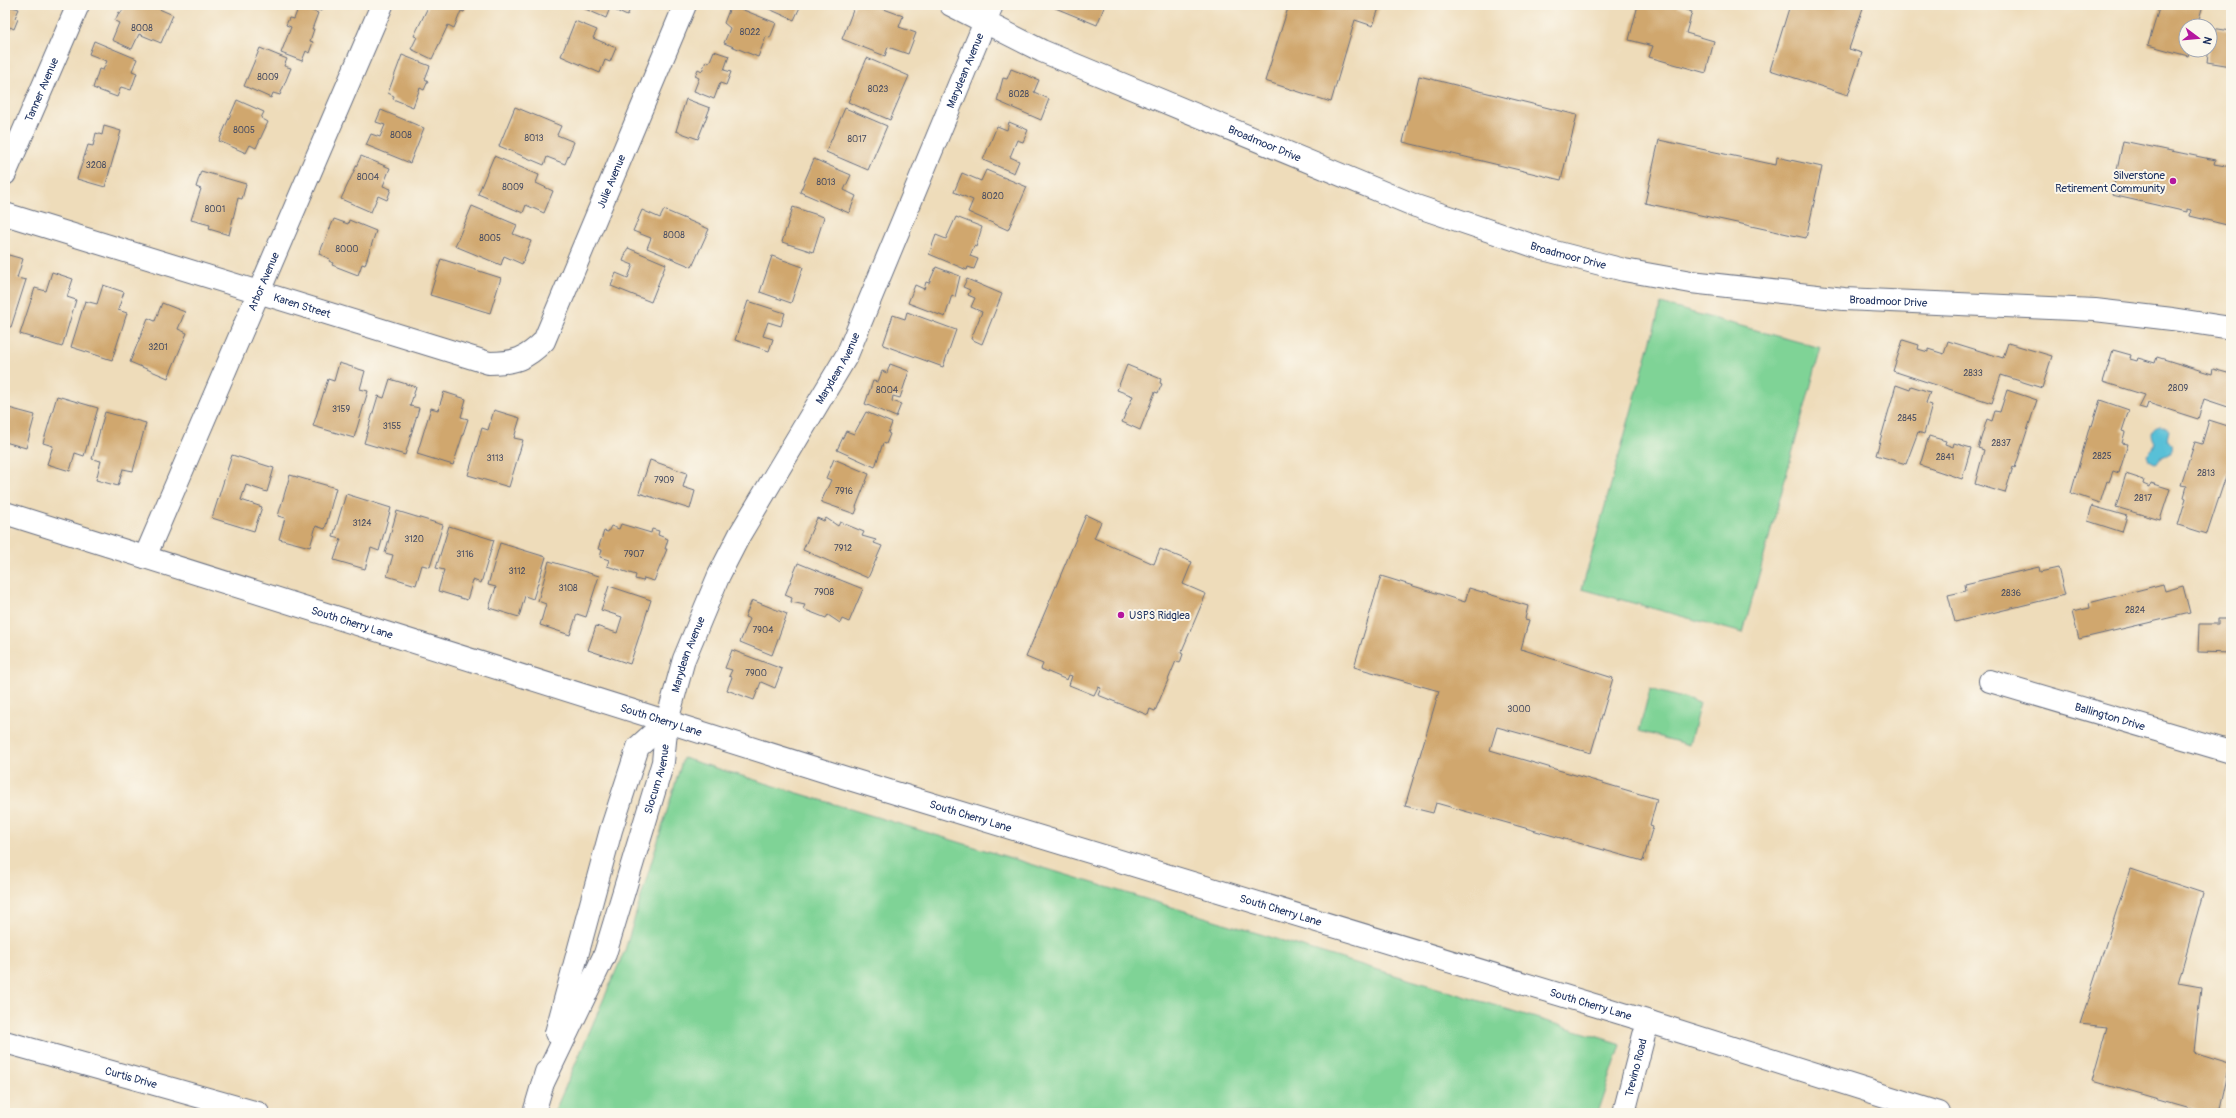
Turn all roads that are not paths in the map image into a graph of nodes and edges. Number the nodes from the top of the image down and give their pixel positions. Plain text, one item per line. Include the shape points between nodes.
1 (78, 5) edge
2 (382, 5) edge
3 (685, 5) edge
4 (951, 5) edge
5 (988, 14) edge
6 (5, 174) edge
7 (5, 214) edge
8 (258, 292) junction
9 (2231, 328) edge
10 (531, 354) joint
11 (5, 513) edge
12 (145, 557) junction
13 (1990, 681) dead end
14 (667, 721) junction
15 (2231, 752) edge
16 (1650, 1022) junction
17 (5, 1042) edge
18 (542, 1085) junction
19 (258, 1113) edge
20 (534, 1113) edge
21 (1624, 1113) edge
22 (1939, 1113) edge

1 - 6 street, Tanner Avenue
2 - 8 street, Arbor Avenue
3 - 10 street, Julie Avenue via 544,341
4 - 5 street, Broadmoor Drive
5 - 9 street, Broadmoor Drive via 1042,51 1416,206 1543,249 1624,270 1692,282 1844,299 2095,310
5 - 14 street, Marydean Avenue via 847,355 744,527 719,575 684,659
7 - 8 street, Karen Street
8 - 10 street, Karen Street via 489,363 510,363
8 - 12 street, Arbor Avenue
11 - 12 street, South Cherry Lane
12 - 14 street, South Cherry Lane
13 - 15 street, Ballington Drive
14 - 16 street, South Cherry Lane via 846,778
14 - 18 street, Slocum Avenue via 663,762 605,954
14 - 18 street, Slocum Avenue via 638,747 611,830
16 - 21 street, Trevino Road via 1644,1035
16 - 22 street, South Cherry Lane
17 - 19 street, Curtis Drive
18 - 20 street, Slocum Avenue

